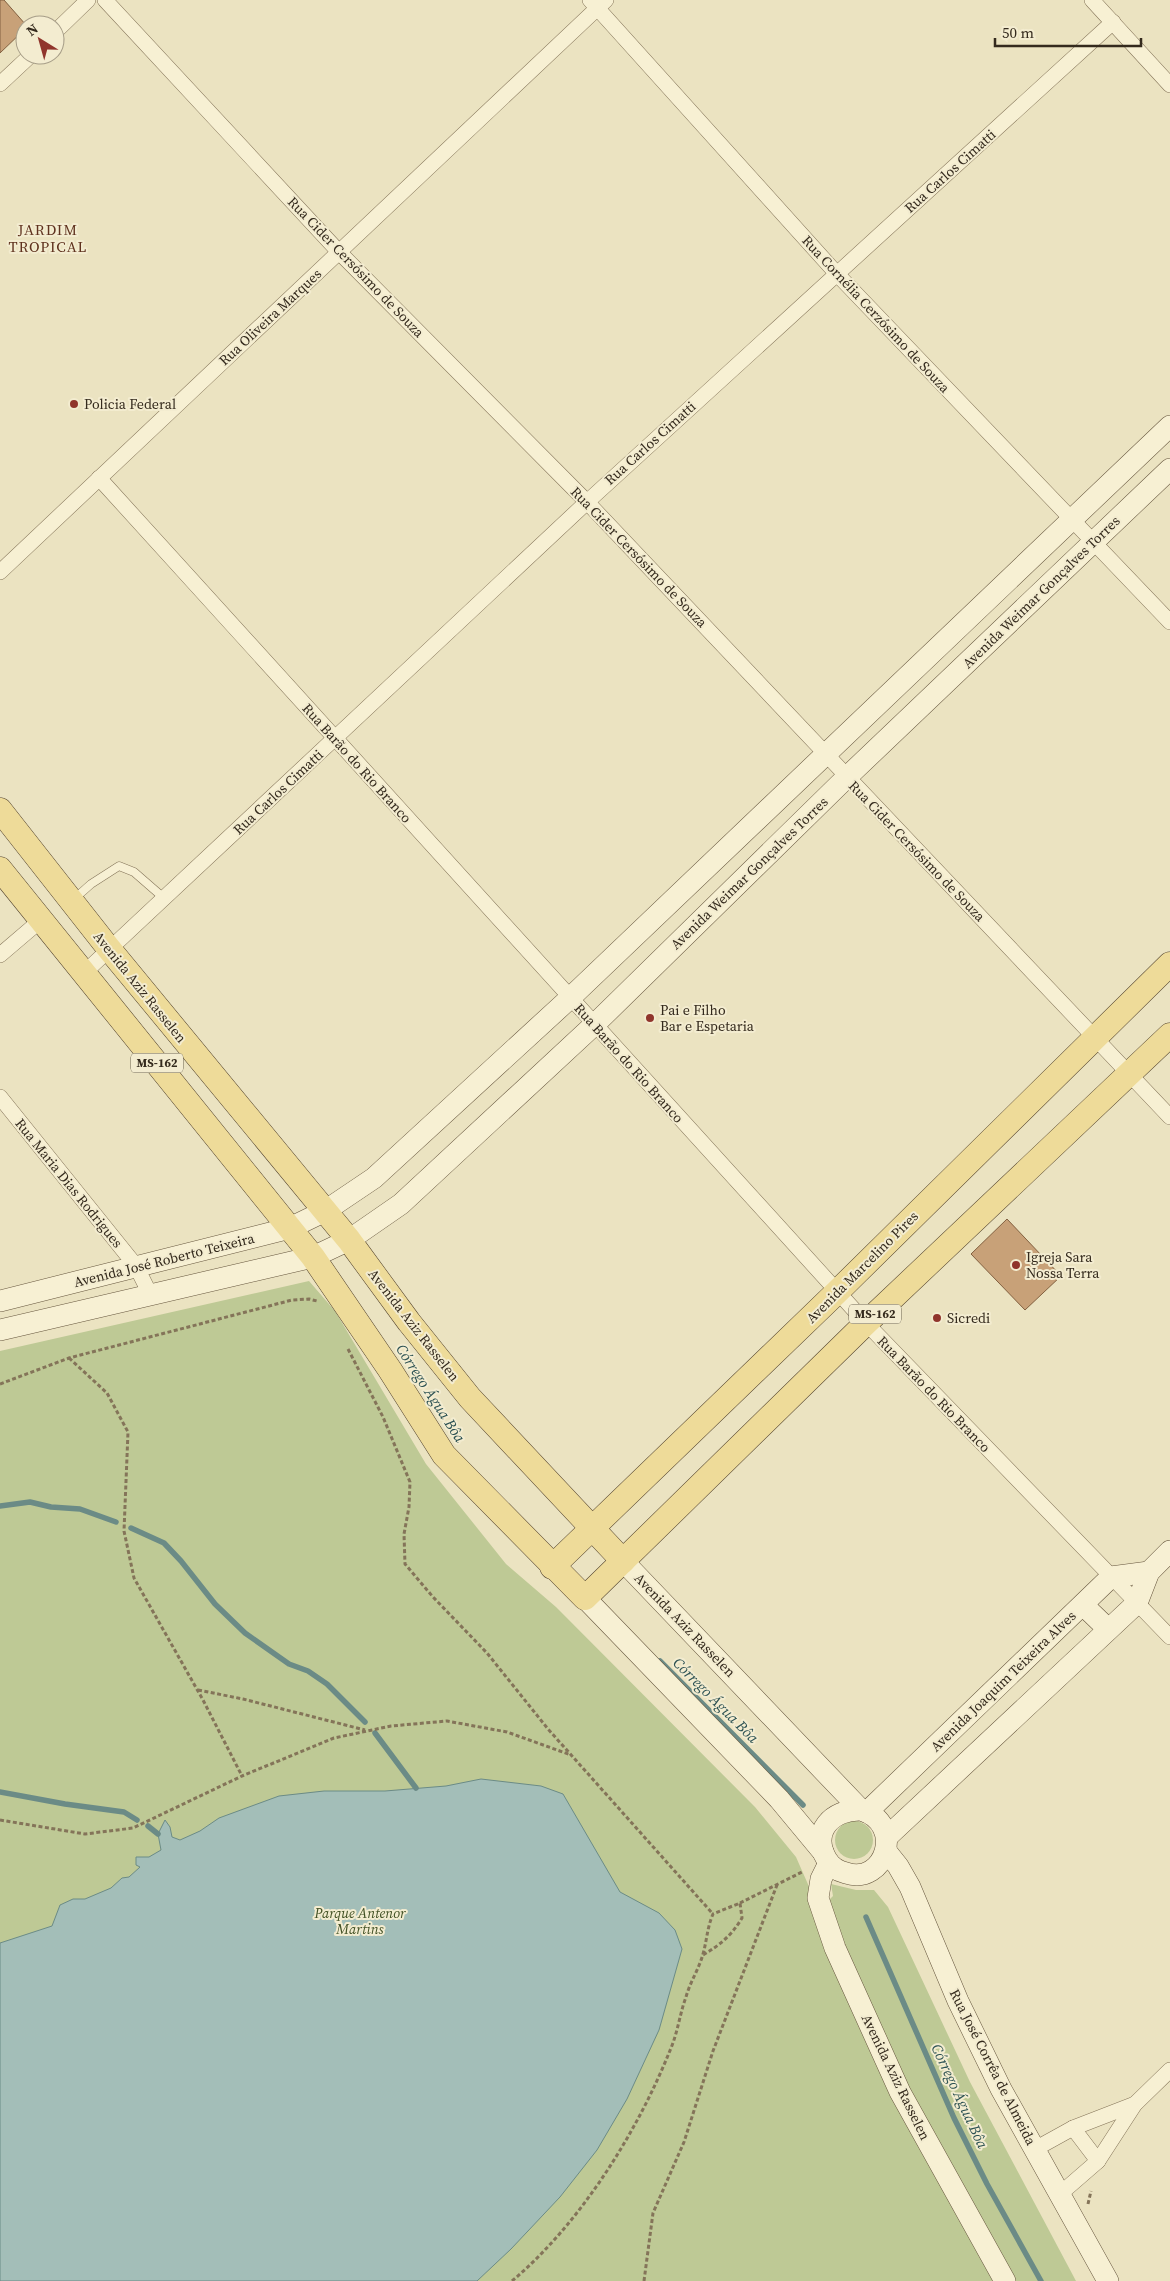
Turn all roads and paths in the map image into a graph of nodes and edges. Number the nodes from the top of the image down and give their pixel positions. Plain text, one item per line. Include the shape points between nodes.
1 (88, 0) edge
2 (105, 0) edge
3 (1092, 0) edge
4 (598, 3) edge
5 (65, 22) edge
6 (1113, 22) junction
7 (20, 65) edge
8 (0, 84) edge
9 (1170, 84) edge
10 (339, 252) junction
11 (837, 274) junction
12 (1170, 426) edge
13 (1170, 469) edge
14 (99, 478) junction
15 (587, 502) junction
16 (1071, 521) junction
17 (1093, 542) junction
18 (0, 572) edge
19 (1170, 622) edge
20 (335, 738) junction
21 (826, 754) junction
22 (847, 777) junction
23 (0, 810) edge
24 (0, 869) edge
25 (165, 898) junction
26 (71, 902) junction
27 (40, 920) junction
28 (110, 950) junction
29 (0, 955) edge
30 (1170, 964) edge
31 (84, 973) junction
32 (570, 998) junction
33 (594, 1024) junction
34 (1170, 1035) edge
35 (1094, 1037) junction
36 (1129, 1074) junction
37 (0, 1097) edge
38 (1170, 1117) edge
39 (325, 1210) junction
40 (290, 1228) junction
41 (349, 1240) junction
42 (313, 1257) junction
43 (136, 1266) junction
44 (837, 1292) junction
45 (151, 1296) junction
46 (0, 1301) edge
47 (322, 1304) dead end
48 (866, 1323) junction
49 (0, 1330) edge
50 (345, 1344) dead end
51 (69, 1358) junction
52 (0, 1384) edge
53 (592, 1528) junction
54 (1170, 1551) edge
55 (623, 1561) junction
56 (552, 1567) junction
57 (1149, 1572) junction
58 (1111, 1577) junction
59 (584, 1598) junction
60 (1137, 1603) junction
61 (1083, 1604) junction
62 (1108, 1629) junction
63 (1170, 1637) edge
64 (198, 1690) junction
65 (366, 1731) junction
66 (571, 1755) junction
67 (242, 1776) junction
68 (864, 1811) junction
69 (0, 1820) edge
70 (886, 1844) junction
71 (826, 1857) junction
72 (777, 1885) junction
73 (740, 1903) junction
74 (713, 1914) junction
75 (703, 1955) junction
76 (1170, 2070) edge
77 (1136, 2104) junction
78 (1073, 2128) junction
79 (1035, 2149) junction
80 (1098, 2161) junction
81 (1095, 2186) dead end
82 (1060, 2194) junction
83 (1088, 2207) dead end
84 (512, 2281) edge
85 (644, 2281) edge
86 (1005, 2281) edge
87 (1108, 2281) edge

1 - 5 street
2 - 10 street, Rua Cider Cersósimo de Souza
3 - 6 street
4 - 10 street, Rua Oliveira Marques
4 - 11 street, Rua Cornélia Cerzósimo de Souza
6 - 9 street
6 - 11 street, Rua Carlos Cimatti
7 - 8 street
10 - 14 street, Rua Oliveira Marques
10 - 15 street, Rua Cider Cersósimo de Souza
11 - 15 street, Rua Carlos Cimatti
11 - 16 street, Rua Cornélia Cerzósimo de Souza
12 - 16 main road
13 - 17 main road, Avenida Weimar Gonçalves Torres
14 - 18 street, Rua Oliveira Marques
14 - 20 street, Rua Barão do Rio Branco
15 - 20 street, Rua Carlos Cimatti
15 - 21 street, Rua Cider Cersósimo de Souza
16 - 17 street, Rua Cornélia Cerzósimo de Souza
16 - 21 main road
17 - 19 street, Rua Cornélia Cerzósimo de Souza
17 - 22 main road, Avenida Weimar Gonçalves Torres
20 - 25 street, Rua Carlos Cimatti
20 - 32 street, Rua Barão do Rio Branco
21 - 22 street, Rua Cider Cersósimo de Souza
21 - 32 main road
22 - 33 main road, Avenida Weimar Gonçalves Torres
22 - 35 street, Rua Cider Cersósimo de Souza
23 - 26 main road, Avenida Aziz Rasselen / MS-162
24 - 27 main road, MS-162
25 - 26 lane via 134,872 119,866
25 - 28 street, Rua Carlos Cimatti
26 - 28 main road, Avenida Aziz Rasselen / MS-162
27 - 29 street
27 - 31 main road, MS-162
28 - 31 street, Rua Carlos Cimatti
28 - 39 main road, Avenida Aziz Rasselen / MS-162
30 - 35 main road, Avenida Marcelino Pires / MS-162
31 - 40 main road, MS-162
32 - 33 street, Rua Barão do Rio Branco
32 - 39 main road via 374,1178
33 - 41 main road, Avenida Weimar Gonçalves Torres via 401,1204
33 - 44 street, Rua Barão do Rio Branco
34 - 36 main road, MS-162
35 - 36 street, Rua Cider Cersósimo de Souza
35 - 44 main road, Avenida Marcelino Pires / MS-162
36 - 38 street, Rua Cider Cersósimo de Souza
36 - 48 main road, MS-162
37 - 43 street, Rua Maria Dias Rodrigues
39 - 40 main road, Avenida José Roberto Teixeira
39 - 41 main road, Avenida Aziz Rasselen / MS-162
40 - 42 main road, MS-162
40 - 43 main road, Avenida José Roberto Teixeira
41 - 42 main road, Avenida Weimar Gonçalves Torres
41 - 53 main road, Avenida Aziz Rasselen / MS-162 via 408,1322 470,1398
42 - 45 main road
42 - 56 main road, MS-162 via 444,1455
43 - 45 street, Rua Maria Dias Rodrigues
43 - 46 main road, Avenida José Roberto Teixeira
44 - 48 street, Rua Barão do Rio Branco
44 - 53 main road, Avenida Marcelino Pires / MS-162
45 - 49 main road
47 - 51 path via 309,1299 292,1300
48 - 55 main road, MS-162
48 - 58 street, Rua Barão do Rio Branco
50 - 66 path via 384,1417 410,1482 404,1534 405,1564 432,1597 487,1653
51 - 52 path
51 - 64 path via 107,1393 128,1432 124,1531 134,1578
53 - 55 main road, Avenida Aziz Rasselen / MS-162
53 - 56 main road, Avenida Marcelino Pires / MS-162
54 - 57 main road
55 - 59 main road, MS-162
55 - 68 main road, Avenida Aziz Rasselen
56 - 59 main road, MS-162
57 - 58 main road
57 - 60 main road
58 - 60 street, Rua Barão do Rio Branco
58 - 61 main road, Avenida Joaquim Teixeira Alves
59 - 71 main road via 779,1799
60 - 62 main road
60 - 63 street, Rua Barão do Rio Branco
61 - 62 main road
61 - 68 main road, Avenida Joaquim Teixeira Alves
62 - 70 main road
64 - 65 path
64 - 67 path
65 - 66 path via 447,1721 507,1732
65 - 67 path via 334,1738
66 - 74 path
67 - 69 path via 133,1828 86,1834
68 - 70 main road, Avenida Aziz Rasselen via 880,1822
68 - 71 main road, Avenida Aziz Rasselen via 844,1812 830,1820 821,1841
70 - 71 main road via 876,1866 861,1874 838,1870
70 - 79 main road, Rua José Corrêa de Almeida via 910,1887 958,2001
71 - 72 path
71 - 86 main road, Avenida Aziz Rasselen via 818,1898 835,1948 900,2092
72 - 73 path
72 - 85 path via 713,2052 684,2142 653,2214
73 - 74 path
73 - 75 path via 742,1918 734,1931
74 - 75 path via 707,1926
75 - 84 path via 686,1996 672,2047 623,2144 575,2216
76 - 77 street
77 - 78 street
77 - 80 street
78 - 79 street
78 - 80 street
79 - 82 main road, Rua José Corrêa de Almeida
80 - 82 street
81 - 83 path via 1090,2193
82 - 87 main road, Rua José Corrêa de Almeida

